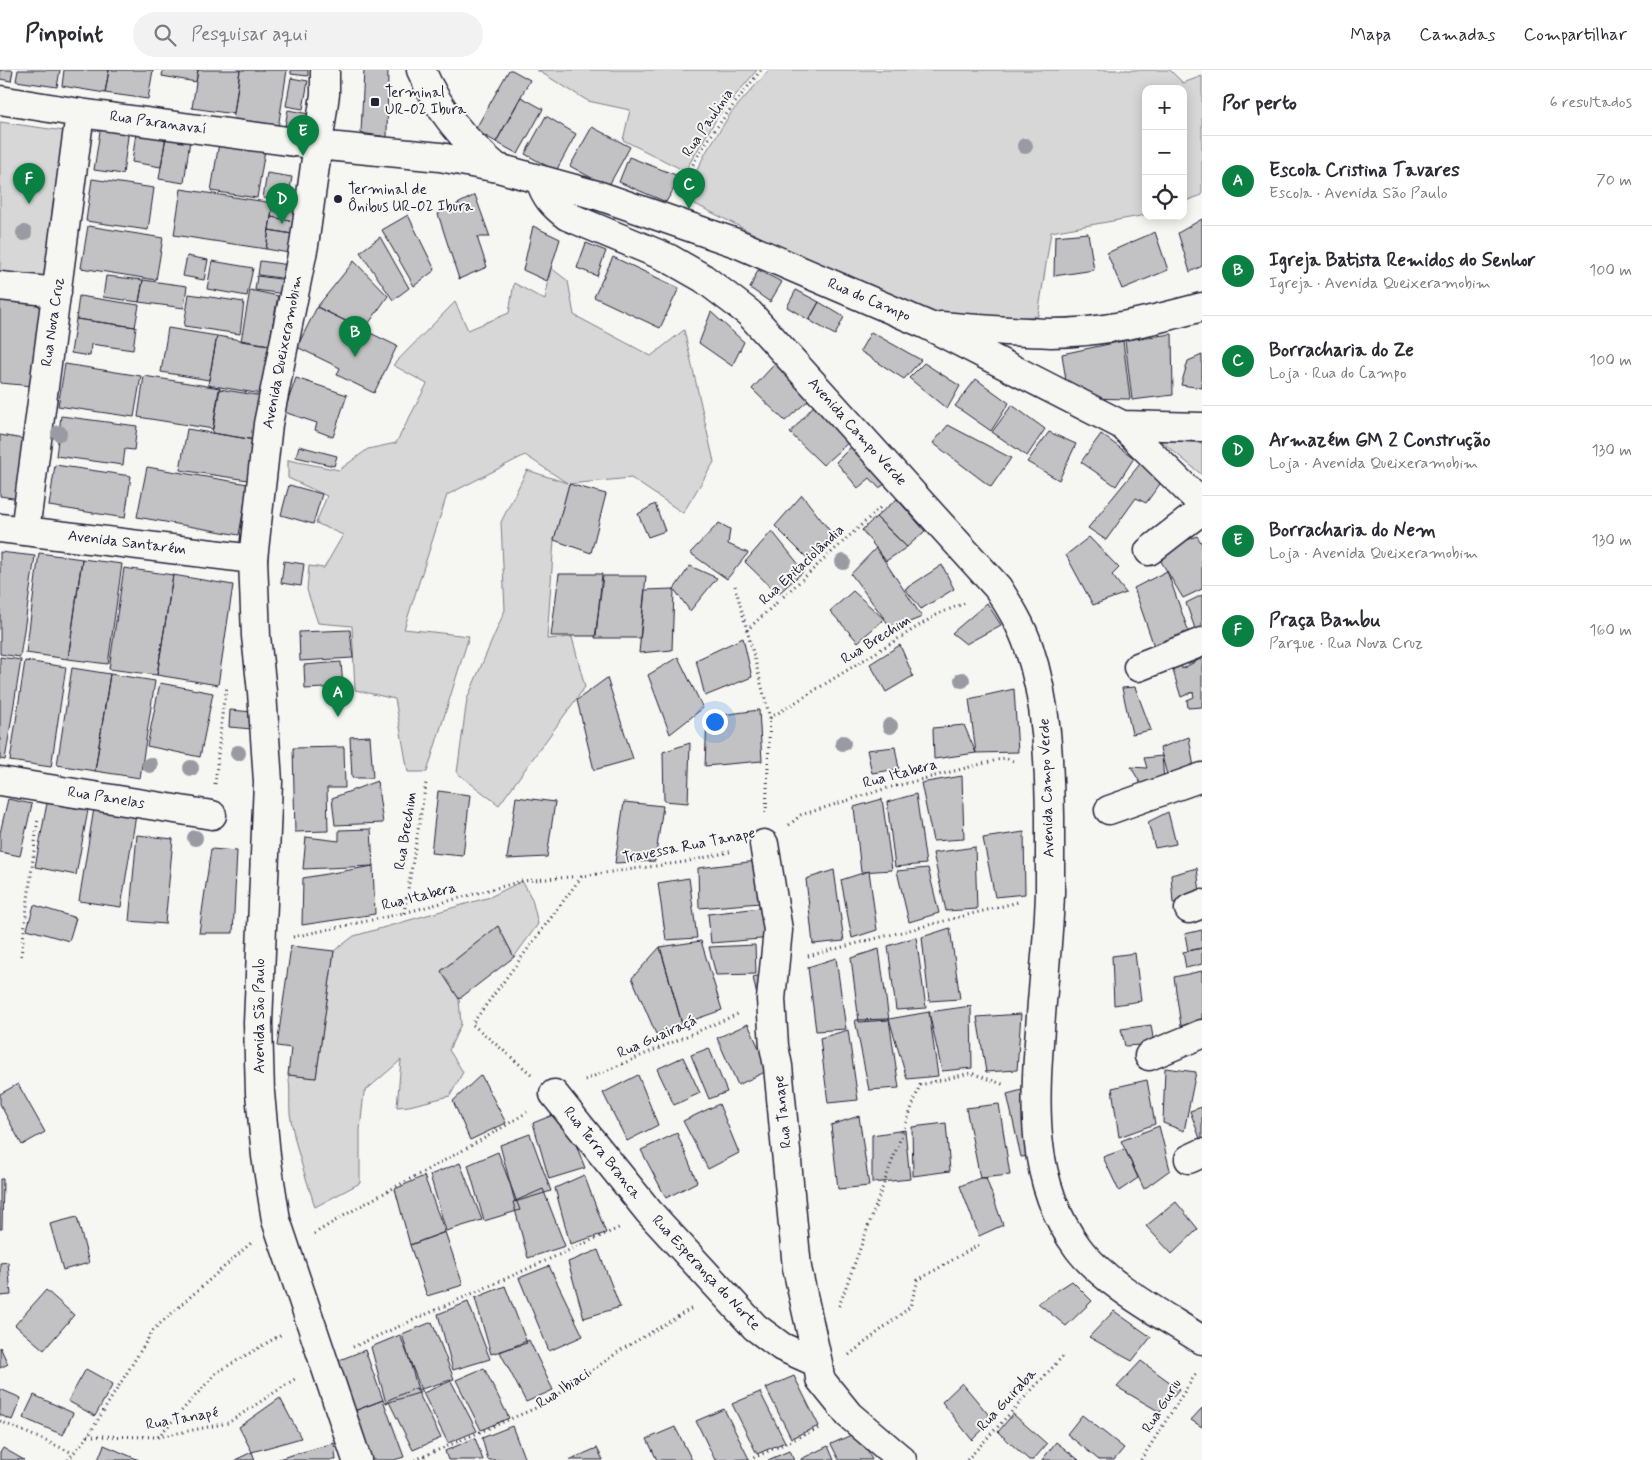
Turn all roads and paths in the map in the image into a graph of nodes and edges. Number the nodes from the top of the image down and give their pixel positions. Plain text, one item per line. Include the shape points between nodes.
1 (325, 70) edge
2 (421, 70) edge
3 (760, 70) edge
4 (0, 100) edge
5 (80, 113) junction
6 (317, 145) junction
7 (498, 168) junction
8 (540, 180) junction
9 (666, 219) junction
10 (0, 286) edge
11 (57, 292) junction
12 (1202, 307) edge
13 (927, 325) junction
14 (1122, 425) junction
15 (1202, 427) edge
16 (905, 485) junction
17 (1202, 504) edge
18 (1202, 510) edge
19 (13, 530) edge
20 (1149, 551) dead end
21 (253, 559) junction
22 (735, 586) dead end
23 (998, 588) junction
24 (748, 630) junction
25 (1202, 642) edge
26 (1138, 667) dead end
27 (229, 680) dead end
28 (770, 718) junction
29 (1049, 775) junction
30 (1202, 777) edge
31 (0, 781) edge
32 (426, 783) dead end
33 (41, 788) junction
34 (1109, 810) dead end
35 (212, 815) joint
36 (764, 844) junction
37 (582, 876) junction
38 (1050, 894) junction
39 (404, 913) junction
40 (261, 944) junction
41 (21, 956) dead end
42 (807, 956) dead end
43 (771, 999) junction
44 (1202, 1034) edge
45 (1149, 1056) dead end
46 (1036, 1083) junction
47 (554, 1094) junction
48 (649, 1212) junction
49 (276, 1220) junction
50 (980, 1244) dead end
51 (285, 1252) junction
52 (696, 1306) dead end
53 (839, 1308) dead end
54 (309, 1319) junction
55 (1202, 1340) edge
56 (1064, 1356) dead end
57 (323, 1362) junction
58 (819, 1371) junction
59 (1197, 1371) dead end
60 (849, 1415) junction
61 (0, 1421) edge
62 (88, 1436) junction
63 (158, 1437) junction
64 (73, 1453) junction
65 (68, 1460) edge
66 (357, 1460) edge
67 (414, 1460) edge
68 (749, 1460) edge
69 (902, 1460) edge
70 (967, 1460) edge
71 (1140, 1460) edge

1 - 6 main road, Avenida Queixeramobim via 325,94
2 - 7 main road via 441,110 474,148
3 - 9 path, Rua Paulinia via 722,119 684,180
4 - 5 main road, Rua Paranavaí
5 - 6 main road, Rua Paranavaí
5 - 11 main road, Rua Nova Cruz
6 - 7 main road via 440,157
6 - 21 main road, Avenida Queixeramobim via 301,262 268,424
7 - 8 main road, Rua do Campo
8 - 9 main road, Rua do Campo
8 - 16 main road, Avenida Campo Verde via 543,192 567,216 668,258 703,278 749,313
9 - 13 main road, Rua do Campo via 736,243
10 - 11 main road
11 - 19 main road, Rua Nova Cruz
12 - 13 main road via 1153,320 1053,333
13 - 14 main road, Rua do Campo
14 - 15 main road
14 - 17 main road, Rua do Campo
16 - 23 main road, Avenida Campo Verde
16 - 24 path, Rua Epitaciolândia
18 - 20 main road
19 - 21 main road, Avenida Santarém
21 - 40 main road, Avenida São Paulo via 268,774
22 - 24 path, Rua Epitaciolândia
23 - 28 path, Rua Brechim via 938,614
23 - 29 main road, Avenida Campo Verde via 1016,618 1036,674 1044,716
24 - 28 path, Travessa Rua Tanape
25 - 26 main road
27 - 35 path via 223,706
28 - 36 path, Travessa Rua Tanape
29 - 36 path, Rua Itabera via 1005,758 884,789 802,816
29 - 38 main road, Avenida Campo Verde
30 - 34 main road
31 - 33 main road, Rua Panelas
32 - 39 path, Rua Brechim
33 - 35 main road, Rua Panelas
33 - 41 path
36 - 37 path, Travessa Rua Tanape via 685,862
36 - 43 main road, Rua Tanape via 778,930
37 - 39 path, Rua Itabera via 522,881
37 - 47 path via 472,1024
38 - 42 path
38 - 46 main road, Avenida Campo Verde
39 - 40 path, Rua Itabera
40 - 49 main road, Avenida São Paulo via 260,1093
43 - 47 path, Rua Guairaçá
43 - 58 main road, Rua Tanape via 797,1268
44 - 45 main road
46 - 53 path via 1004,1086 971,1073 920,1085
46 - 55 main road, Avenida Campo Verde via 1037,1140 1042,1169 1052,1202 1078,1249 1123,1289
47 - 48 main road, Rua Terra Branca
47 - 51 path, Rua Guairaçá via 486,1138 346,1214
48 - 57 path, Rua Esperança do Norte
48 - 58 main road, Rua Esperança do Norte via 755,1328
49 - 51 main road, Avenida São Paulo
49 - 62 path via 154,1330
50 - 58 path via 918,1280 910,1306
51 - 54 main road, Avenida São Paulo
52 - 67 path, Rua Ibiaci via 621,1350 545,1404
54 - 57 main road, Avenida São Paulo
54 - 63 path via 216,1373
56 - 70 path, Rua Guiraba
57 - 63 path, Rua Tanapé via 228,1422
57 - 66 main road, Avenida São Paulo
58 - 60 main road
59 - 71 path, Rua Guriu
60 - 68 path
60 - 69 main road
61 - 64 path
62 - 63 path, Rua Tanapé
62 - 64 path
64 - 65 path

